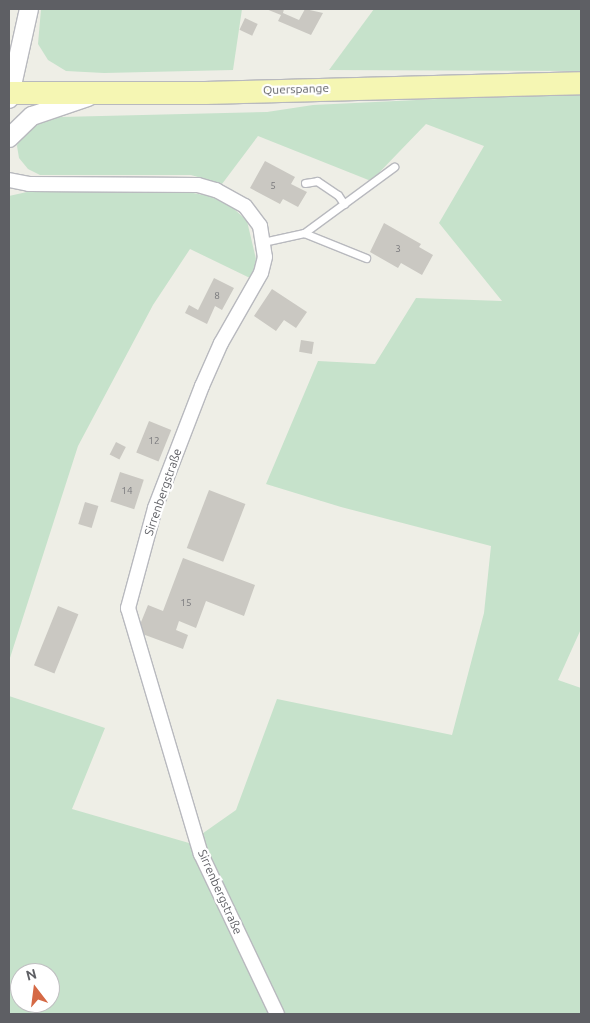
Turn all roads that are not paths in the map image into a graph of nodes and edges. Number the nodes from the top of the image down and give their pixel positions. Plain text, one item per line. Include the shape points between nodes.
1 (28, 9) edge
2 (581, 83) edge
3 (104, 92) junction
4 (9, 95) edge
5 (9, 138) edge
6 (394, 168) dead end
7 (9, 180) edge
8 (305, 183) dead end
9 (344, 204) junction
10 (304, 233) junction
11 (263, 242) junction
12 (366, 258) dead end
13 (278, 1014) edge

1 - 4 street
2 - 3 main road, Querspange
3 - 4 main road, Querspange
3 - 5 street via 32,116
6 - 9 lane
7 - 11 street, Sirrenbergstraße via 29,184 198,185 216,190 245,206 260,226
8 - 9 lane via 317,181 338,195
9 - 10 lane
10 - 11 lane
10 - 12 lane
11 - 13 street, Sirrenbergstraße via 262,273 221,343 155,508 128,608 201,854

